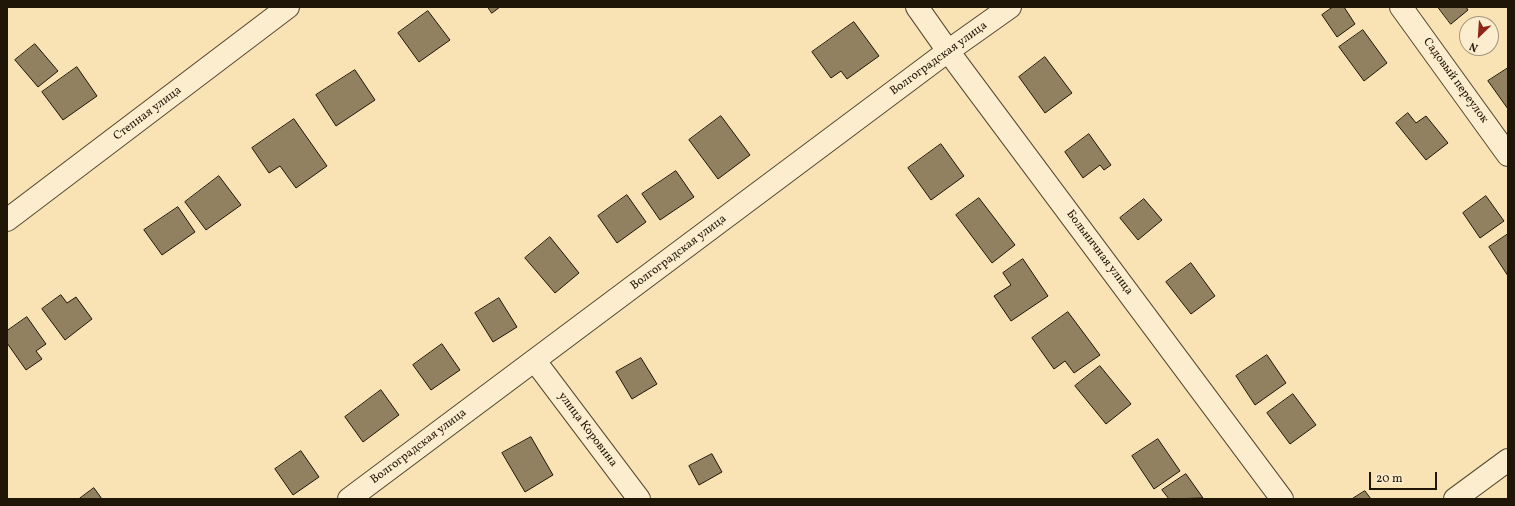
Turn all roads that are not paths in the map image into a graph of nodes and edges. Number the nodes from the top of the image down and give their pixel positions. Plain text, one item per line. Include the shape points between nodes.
1 (288, 7) edge
2 (917, 7) edge
3 (1010, 7) edge
4 (1401, 7) edge
5 (948, 51) junction
6 (1508, 155) edge
7 (7, 220) edge
8 (535, 361) junction
9 (1508, 460) edge
10 (349, 499) edge
11 (639, 499) edge
12 (1282, 499) edge
13 (1455, 499) edge

1 - 7 street, Степная улица
2 - 5 street, Больничная улица
3 - 5 street, Волгоградская улица
4 - 6 street, Садовый переулок
5 - 8 street, Волгоградская улица
5 - 12 street, Больничная улица
8 - 10 street, Волгоградская улица
8 - 11 street, улица Коровина
9 - 13 street

